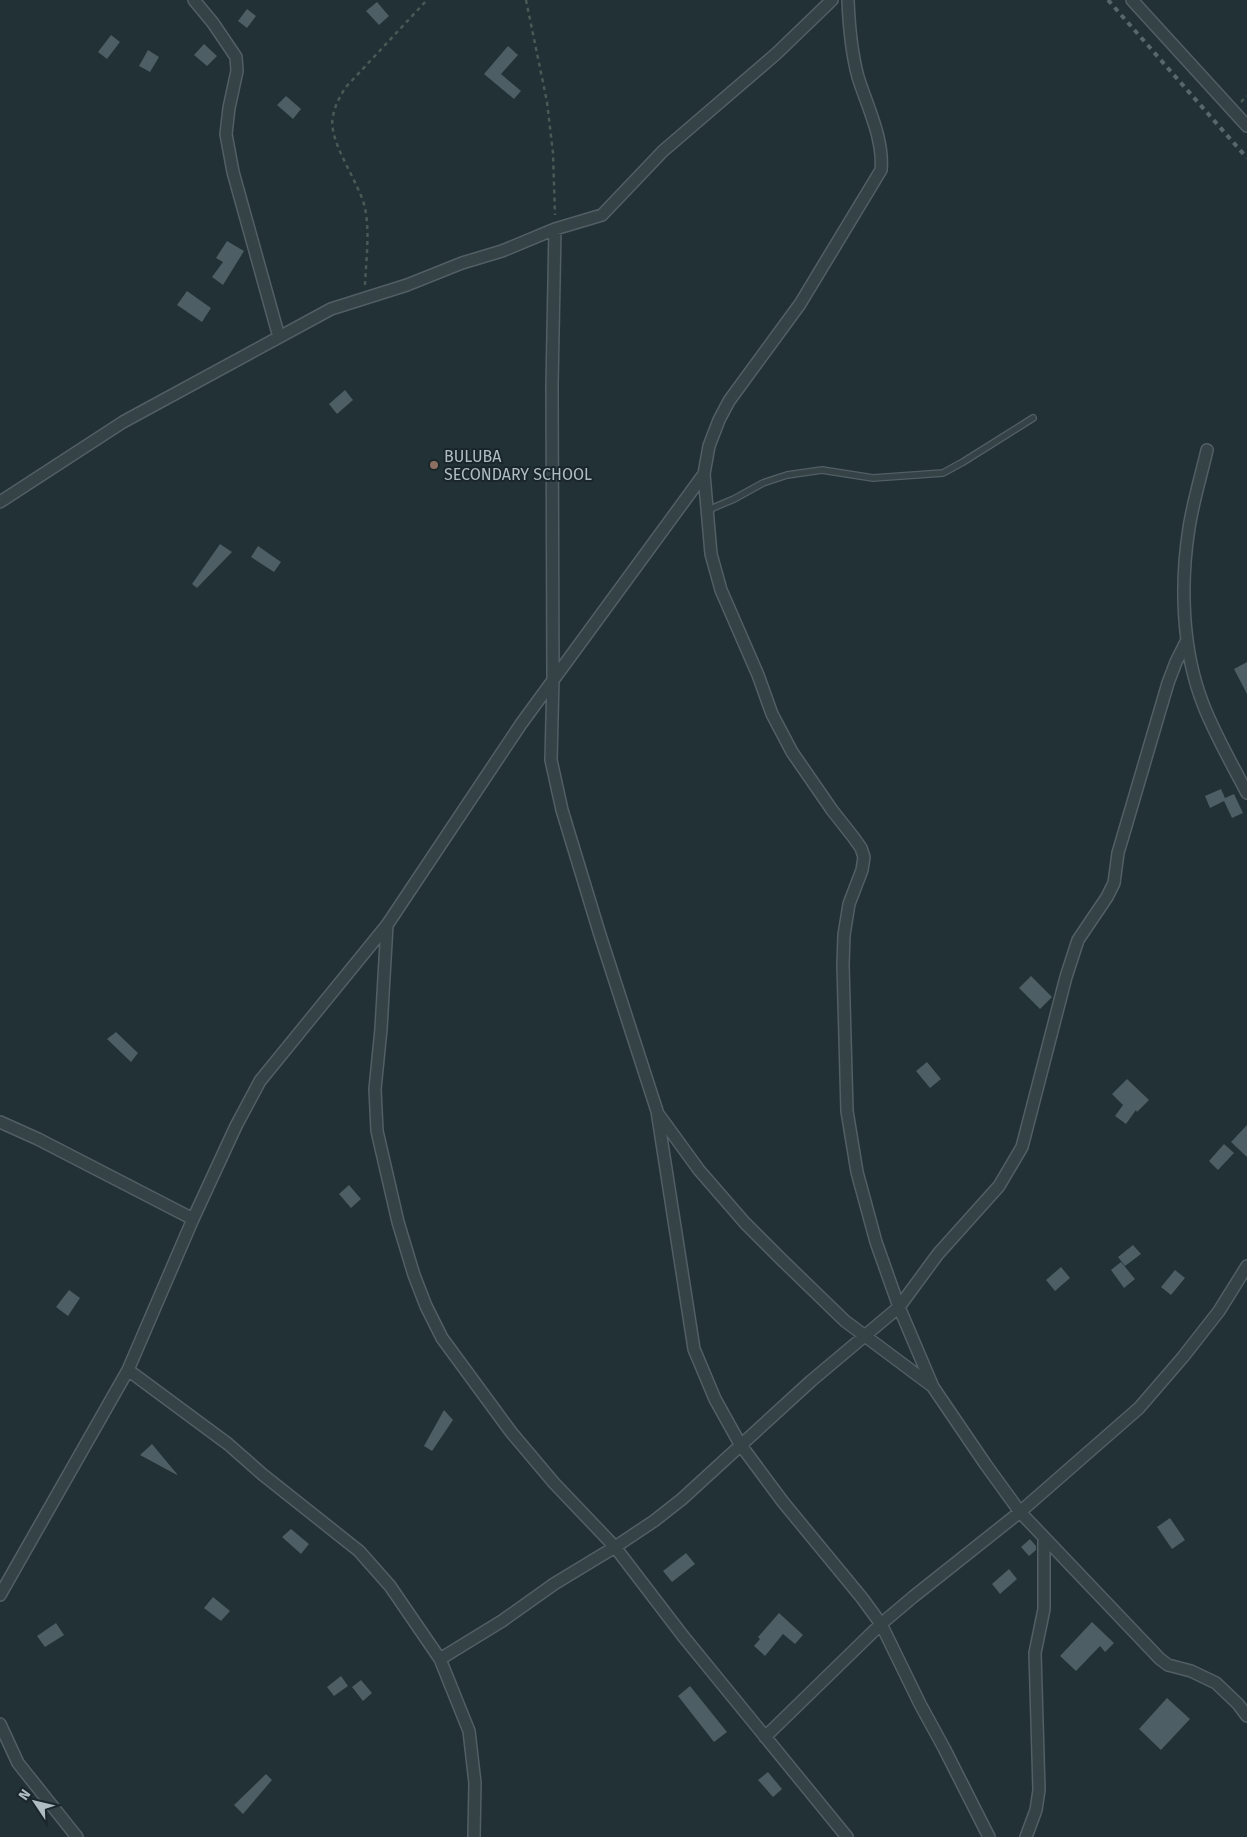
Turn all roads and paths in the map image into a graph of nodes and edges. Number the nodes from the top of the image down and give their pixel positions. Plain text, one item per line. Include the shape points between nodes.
1 (194, 0) edge
2 (427, 0) edge
3 (526, 0) edge
4 (832, 0) edge
5 (848, 0) edge
6 (1132, 0) edge
7 (1247, 126) edge
8 (555, 229) junction
9 (364, 299) junction
10 (279, 337) junction
11 (1032, 418) dead end
12 (1206, 450) dead end
13 (704, 474) junction
14 (0, 502) edge
15 (708, 510) junction
16 (1187, 640) junction
17 (553, 678) junction
18 (1247, 793) edge
19 (386, 925) junction
20 (657, 1111) junction
21 (0, 1122) edge
22 (193, 1219) junction
23 (1247, 1266) edge
24 (899, 1307) junction
25 (866, 1335) junction
26 (128, 1370) junction
27 (933, 1387) junction
28 (740, 1444) junction
29 (1020, 1512) junction
30 (1044, 1538) junction
31 (615, 1546) junction
32 (0, 1596) edge
33 (881, 1624) junction
34 (440, 1659) junction
35 (1247, 1716) edge
36 (0, 1724) edge
37 (765, 1738) junction
38 (76, 1837) edge
39 (474, 1837) edge
40 (847, 1837) edge
41 (989, 1837) edge
42 (1026, 1837) edge

1 - 10 street via 236,57 237,71 228,108 226,134 233,172
2 - 9 path via 345,88 332,118 334,137 362,195 367,235
3 - 8 path via 547,102 555,180
4 - 8 street via 777,53 663,152 608,211
5 - 13 street via 849,31 880,148 881,170 800,304 729,401 709,446
6 - 7 street
8 - 9 street
8 - 17 street
9 - 10 street via 331,309
10 - 14 street via 123,422
11 - 15 lane via 943,473 873,478 822,470 787,475
12 - 16 street via 1189,526 1184,567
13 - 15 street
13 - 17 street
15 - 24 street via 711,554 721,590 772,714 792,752 861,848 864,857 849,904 844,935 842,965 847,1111 857,1172 876,1242
16 - 18 street via 1203,705
16 - 24 street via 1168,683 1121,844 1114,884 1078,940 1072,956 1022,1147 999,1186 938,1254
17 - 19 street
17 - 20 street via 553,774 600,935
19 - 22 street via 260,1081
19 - 31 street via 375,1089 376,1131 414,1275 442,1338 487,1402 554,1482
20 - 25 street via 699,1170 745,1223 845,1321
20 - 28 street via 694,1349 714,1399
21 - 22 street
22 - 26 street
23 - 29 street via 1220,1311 1139,1408
24 - 25 street
24 - 27 street
25 - 27 street
25 - 28 street
26 - 32 street
26 - 34 street via 228,1444 359,1551 390,1586
27 - 29 street
28 - 31 street via 682,1499
28 - 33 street
29 - 30 street
29 - 33 street
30 - 35 street via 1160,1659 1216,1683
30 - 42 street via 1044,1609 1035,1653 1039,1790
31 - 34 street
31 - 37 street
33 - 37 street
33 - 41 street
34 - 39 street via 469,1731 475,1783
36 - 38 street via 18,1763
37 - 40 street

